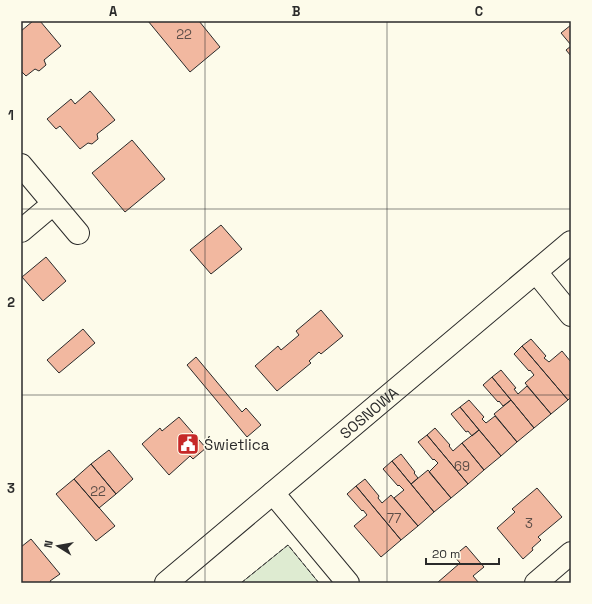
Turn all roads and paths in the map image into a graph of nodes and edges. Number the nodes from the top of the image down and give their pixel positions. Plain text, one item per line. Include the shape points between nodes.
1 (21, 165) edge
2 (54, 204) junction
3 (21, 232) edge
4 (78, 233) dead end
5 (571, 242) edge
6 (536, 272) junction
7 (571, 315) edge
8 (273, 493) junction
9 (571, 553) edge
10 (166, 583) edge
11 (348, 583) edge
12 (536, 583) edge

1 - 2 street
2 - 3 street
2 - 4 street
5 - 6 street, SOSNOWA
6 - 7 street
6 - 8 street, SOSNOWA
8 - 10 street, SOSNOWA
8 - 11 street
9 - 12 street

